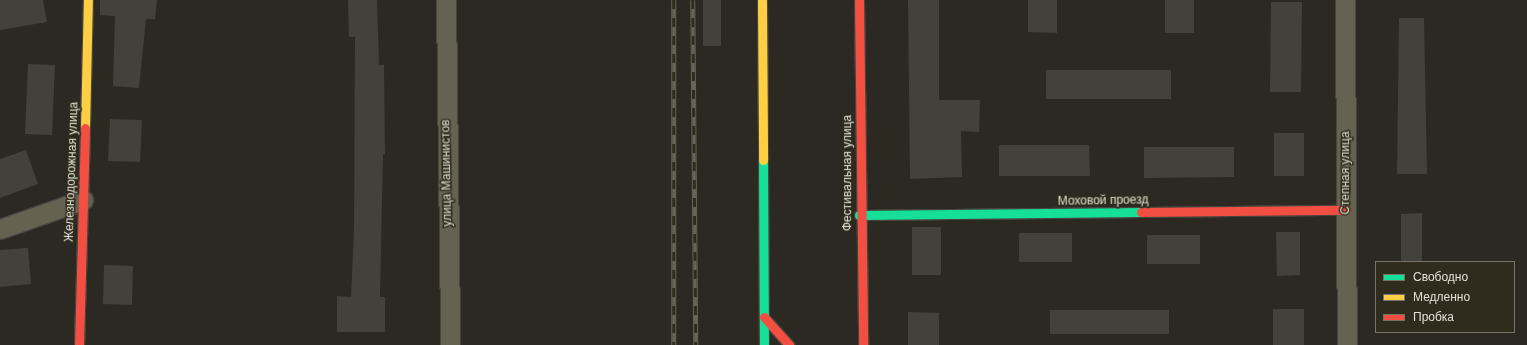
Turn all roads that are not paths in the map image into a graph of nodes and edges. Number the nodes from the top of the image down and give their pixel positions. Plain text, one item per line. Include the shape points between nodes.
1 (88, 0) edge
2 (446, 0) edge
3 (762, 0) edge
4 (859, 0) edge
5 (1345, 0) edge
6 (83, 200) junction
7 (1346, 210) junction
8 (859, 215) junction
9 (0, 229) edge
10 (764, 317) junction
11 (79, 345) edge
12 (450, 345) edge
13 (764, 345) edge
14 (789, 345) edge
15 (863, 345) edge
16 (1347, 345) edge

1 - 6 street, Железнодорожная улица
2 - 12 street, улица Машинистов
3 - 10 street
4 - 8 street, Фестивальная улица
5 - 7 street, Степная улица
6 - 9 street
6 - 11 street, Железнодорожная улица
7 - 8 street, Моховой проезд
7 - 16 street, Степная улица
8 - 15 street, Фестивальная улица
10 - 13 street
10 - 14 street

